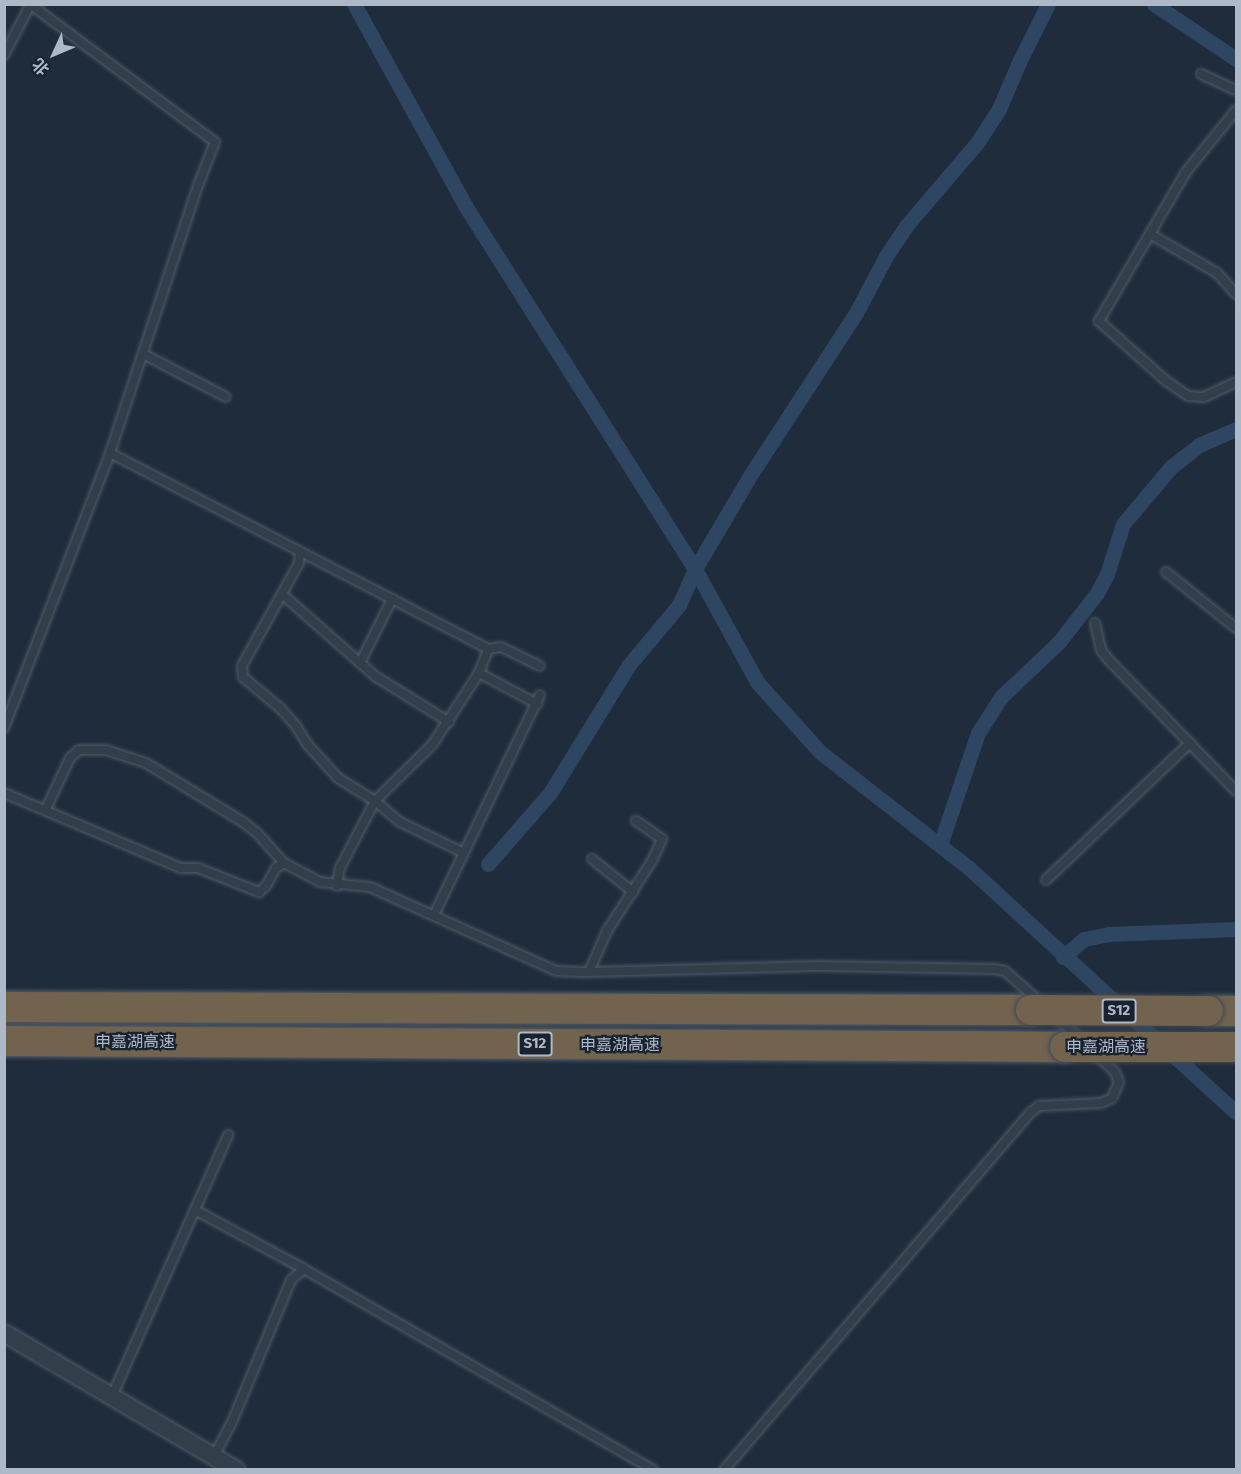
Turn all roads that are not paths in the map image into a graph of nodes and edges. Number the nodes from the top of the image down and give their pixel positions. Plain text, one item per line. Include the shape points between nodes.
1 (30, 5) edge
2 (4, 55) edge
3 (1201, 74) dead end
4 (1236, 90) edge
5 (1236, 110) edge
6 (1150, 234) junction
7 (1236, 294) edge
8 (143, 354) junction
9 (1236, 382) edge
10 (226, 397) dead end
11 (110, 453) junction
12 (300, 552) junction
13 (1166, 572) dead end
14 (282, 594) junction
15 (392, 599) junction
16 (1095, 622) dead end
17 (1236, 628) edge
18 (488, 649) junction
19 (360, 663) junction
20 (540, 666) dead end
21 (478, 673) junction
22 (540, 695) dead end
23 (537, 704) junction
24 (449, 722) junction
25 (4, 728) edge
26 (1190, 743) junction
27 (1236, 791) edge
28 (4, 793) edge
29 (375, 801) junction
30 (46, 809) junction
31 (636, 821) dead end
32 (464, 853) junction
33 (592, 859) dead end
34 (284, 863) junction
35 (1046, 880) dead end
36 (337, 886) junction
37 (633, 891) junction
38 (434, 915) junction
39 (589, 972) junction
40 (4, 1007) edge
41 (1222, 1011) edge
42 (4, 1041) edge
43 (1236, 1047) edge
44 (228, 1135) dead end
45 (195, 1210) junction
46 (304, 1269) junction
47 (4, 1333) edge
48 (112, 1396) junction
49 (214, 1456) junction
50 (237, 1470) edge
51 (652, 1470) edge
52 (724, 1470) edge

1 - 2 lane
1 - 8 lane via 215,141
3 - 4 lane
5 - 6 lane via 1186,172
6 - 7 lane via 1217,273
6 - 9 lane via 1099,321 1188,396 1204,397
8 - 10 lane
8 - 11 lane
11 - 12 lane
11 - 25 lane
12 - 14 lane via 299,563
12 - 15 lane
13 - 17 lane
14 - 19 lane
14 - 29 lane via 242,666 243,677 280,708 338,778
15 - 18 lane
15 - 19 lane
16 - 26 lane via 1101,650
18 - 20 lane via 501,647
18 - 21 lane
19 - 24 lane
21 - 23 lane
21 - 24 lane
22 - 23 lane
23 - 32 lane
24 - 29 lane via 432,745
26 - 27 lane
26 - 35 lane
28 - 30 lane
29 - 32 lane via 400,822
29 - 36 lane via 340,867
30 - 34 lane via 181,868 198,868 259,892
30 - 34 lane via 70,758 79,750 106,750 146,763 243,822
31 - 37 lane via 662,839
32 - 38 lane
33 - 37 lane
34 - 36 lane via 320,882
36 - 38 lane via 370,887
37 - 39 lane via 607,932
38 - 39 lane via 540,965 567,972
39 - 52 lane via 818,966 1005,971 1115,1072 1119,1082 1112,1098 1101,1103 1039,1106 1031,1112
40 - 41 highway, S12, bridge
42 - 43 highway, 申嘉湖高速 / S12, bridge
44 - 45 lane
45 - 46 lane
45 - 48 lane
46 - 49 lane via 295,1275 286,1291
46 - 51 lane
47 - 48 street
48 - 49 street
49 - 50 street

